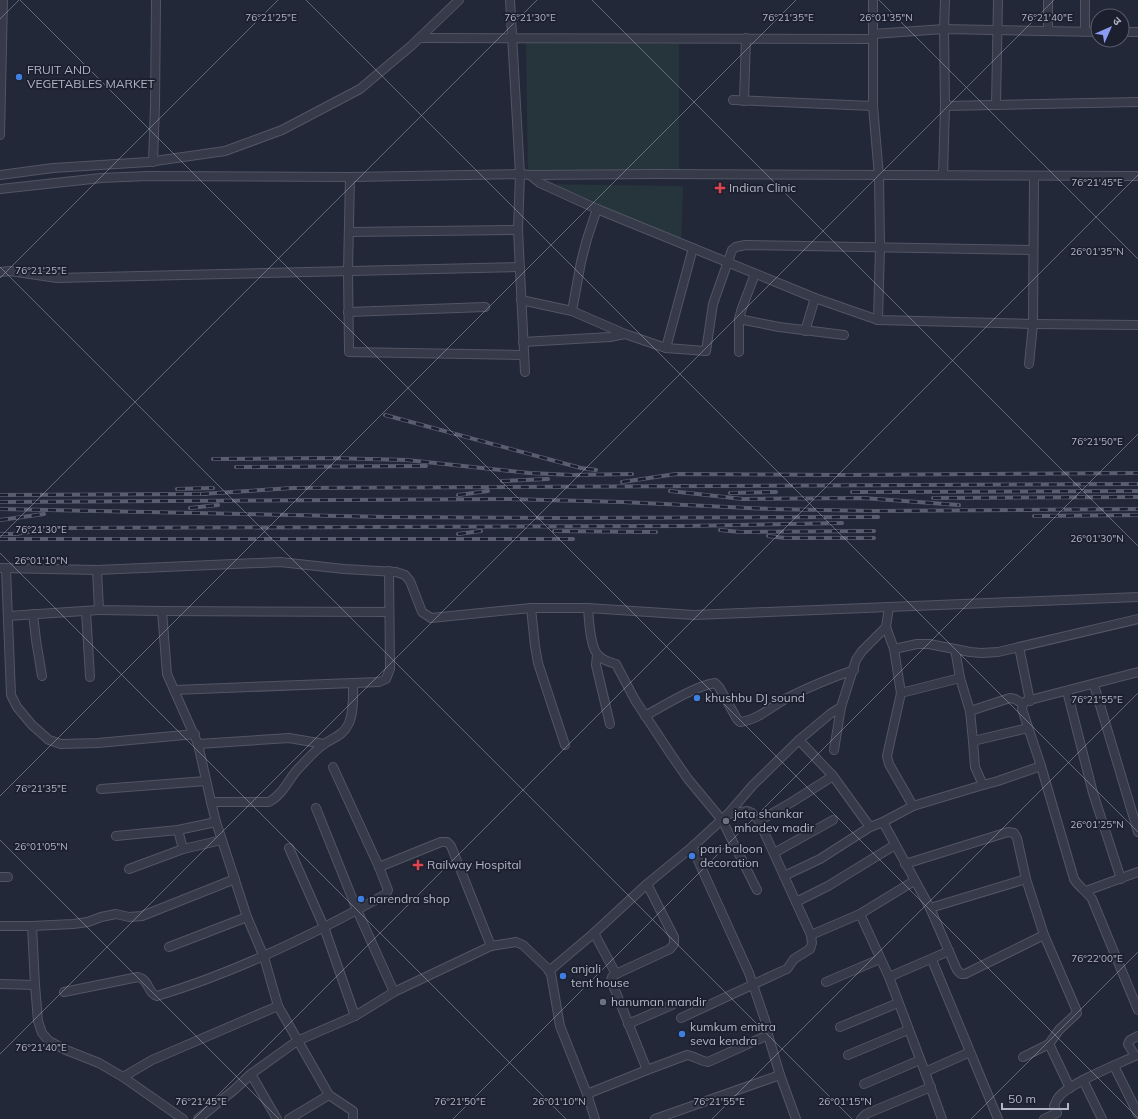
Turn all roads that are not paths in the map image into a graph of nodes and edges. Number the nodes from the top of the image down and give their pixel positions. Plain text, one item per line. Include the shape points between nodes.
1 (3, 0) edge
2 (156, 0) edge
3 (459, 0) edge
4 (510, 0) edge
5 (873, 0) edge
6 (945, 0) edge
7 (998, 0) edge
8 (1048, 0) edge
9 (1085, 0) edge
10 (944, 29) junction
11 (997, 30) junction
12 (1048, 31) junction
13 (1085, 31) junction
14 (1090, 31) edge
15 (873, 36) junction
16 (420, 38) junction
17 (511, 38) junction
18 (746, 38) junction
19 (733, 100) dead end
20 (744, 100) junction
21 (1138, 102) edge
22 (996, 105) junction
23 (873, 106) junction
24 (945, 106) junction
25 (0, 135) edge
26 (151, 162) junction
27 (520, 174) junction
28 (0, 175) edge
29 (530, 175) junction
30 (943, 175) junction
31 (148, 176) junction
32 (879, 176) junction
33 (1034, 176) junction
34 (1138, 176) edge
35 (350, 177) junction
36 (0, 188) edge
37 (597, 209) junction
38 (518, 230) junction
39 (349, 232) junction
40 (880, 247) junction
41 (693, 248) junction
42 (1033, 250) junction
43 (728, 262) junction
44 (520, 267) junction
45 (348, 271) junction
46 (0, 272) edge
47 (755, 274) junction
48 (815, 298) junction
49 (521, 300) junction
50 (485, 307) dead end
51 (572, 311) junction
52 (348, 312) junction
53 (739, 320) junction
54 (878, 320) junction
55 (1033, 324) junction
56 (1138, 324) edge
57 (805, 331) junction
58 (625, 334) junction
59 (844, 335) dead end
60 (523, 342) junction
61 (666, 348) junction
62 (739, 352) dead end
63 (524, 355) junction
64 (1029, 364) dead end
65 (525, 372) dead end
66 (3, 569) edge
67 (97, 570) junction
68 (389, 572) junction
69 (1138, 597) edge
70 (889, 607) junction
71 (531, 608) junction
72 (588, 608) junction
73 (99, 610) junction
74 (86, 611) junction
75 (162, 611) junction
76 (389, 612) junction
77 (33, 614) junction
78 (8, 616) junction
79 (1138, 619) edge
80 (886, 627) junction
81 (1019, 647) junction
82 (894, 649) junction
83 (955, 649) junction
84 (597, 655) junction
85 (854, 670) junction
86 (1138, 672) edge
87 (42, 676) dead end
88 (90, 677) dead end
89 (960, 678) junction
90 (354, 683) junction
91 (1094, 685) junction
92 (174, 690) junction
93 (1067, 691) junction
94 (901, 693) junction
95 (1027, 702) junction
96 (841, 707) junction
97 (970, 711) junction
98 (645, 716) junction
99 (610, 724) dead end
100 (1028, 728) junction
101 (195, 734) junction
102 (799, 740) junction
103 (974, 741) junction
104 (198, 744) junction
105 (324, 744) junction
106 (565, 745) dead end
107 (834, 750) dead end
108 (1041, 766) junction
109 (332, 767) dead end
110 (833, 776) junction
111 (206, 781) junction
112 (983, 785) junction
113 (101, 789) dead end
114 (211, 802) junction
115 (912, 806) junction
116 (316, 808) dead end
117 (725, 817) junction
118 (833, 820) dead end
119 (759, 821) junction
120 (216, 822) junction
121 (883, 822) junction
122 (870, 827) junction
123 (178, 830) junction
124 (1138, 832) edge
125 (116, 836) dead end
126 (222, 840) junction
127 (895, 845) junction
128 (692, 847) junction
129 (289, 848) dead end
130 (182, 849) junction
131 (774, 853) junction
132 (905, 864) junction
133 (379, 867) junction
134 (129, 869) dead end
135 (1138, 872) edge
136 (784, 876) junction
137 (235, 879) junction
138 (1026, 879) junction
139 (1121, 879) junction
140 (914, 881) junction
141 (647, 884) junction
142 (757, 890) dead end
143 (1086, 891) junction
144 (796, 902) junction
145 (930, 908) junction
146 (358, 910) junction
147 (860, 914) junction
148 (248, 917) junction
149 (0, 926) edge
150 (32, 926) junction
151 (324, 927) junction
152 (594, 932) junction
153 (811, 935) junction
154 (1044, 935) junction
155 (491, 946) junction
156 (169, 947) dead end
157 (949, 951) junction
158 (264, 957) junction
159 (880, 959) junction
160 (932, 960) junction
161 (549, 971) junction
162 (616, 974) junction
163 (888, 978) junction
164 (826, 982) dead end
165 (0, 984) edge
166 (35, 985) junction
167 (753, 985) junction
168 (64, 992) dead end
169 (394, 992) junction
170 (1135, 992) edge
171 (898, 1003) junction
172 (672, 1005) dead end
173 (278, 1006) junction
174 (1138, 1010) edge
175 (355, 1016) junction
176 (681, 1018) dead end
177 (628, 1024) junction
178 (840, 1027) dead end
179 (908, 1030) junction
180 (768, 1035) junction
181 (1138, 1036) edge
182 (297, 1041) junction
183 (1049, 1044) junction
184 (970, 1052) junction
185 (848, 1055) dead end
186 (1023, 1057) dead end
187 (1137, 1059) edge
188 (920, 1060) junction
189 (1114, 1066) junction
190 (646, 1070) junction
191 (925, 1072) junction
192 (251, 1074) junction
193 (780, 1074) junction
194 (123, 1077) junction
195 (1083, 1080) junction
196 (864, 1084) dead end
197 (931, 1087) junction
198 (1070, 1088) junction
199 (329, 1094) junction
200 (587, 1094) junction
201 (1138, 1114) edge
202 (1058, 1116) edge
203 (183, 1119) edge
204 (198, 1119) edge
205 (277, 1119) edge
206 (289, 1119) edge
207 (353, 1119) edge
208 (595, 1119) edge
209 (655, 1119) edge
210 (796, 1119) edge
211 (861, 1119) edge
212 (942, 1119) edge
213 (998, 1119) edge
214 (1044, 1119) edge
215 (1102, 1119) edge

1 - 25 street
2 - 26 street via 155,105
3 - 16 street
4 - 17 street
5 - 15 street
6 - 10 street
7 - 11 street
8 - 12 street
9 - 13 street
10 - 11 street
10 - 15 street
10 - 24 street
11 - 12 street
11 - 22 street
12 - 13 street
13 - 14 street
15 - 18 street
15 - 23 street
16 - 17 street
16 - 26 street via 360,89 282,130 225,151
17 - 18 street
17 - 27 street
18 - 20 street
19 - 20 street
20 - 23 street
21 - 22 street
22 - 24 street
23 - 32 street
24 - 30 street
26 - 28 street via 53,168
26 - 31 street
27 - 29 street
27 - 35 street
27 - 38 street
29 - 32 street
29 - 37 street via 540,183
30 - 32 street
30 - 33 street
31 - 35 street
31 - 36 street
32 - 40 street
33 - 34 street
33 - 42 street
35 - 39 street
37 - 41 street
37 - 51 street via 583,255
38 - 39 street
38 - 44 street
39 - 45 street
40 - 42 street
40 - 43 street via 745,245 732,250
40 - 54 street
41 - 43 street
41 - 61 street
42 - 55 street
43 - 47 street
43 - 61 street via 713,304 706,351
44 - 45 street
44 - 49 street
45 - 46 street via 57,278 10,271
45 - 52 street
47 - 48 street
47 - 53 street
48 - 54 street
48 - 57 street
49 - 51 street
49 - 60 street
50 - 52 street
51 - 58 street
52 - 63 street via 349,352
53 - 57 street
53 - 62 street
54 - 55 street
55 - 56 street
55 - 64 street
57 - 59 street
58 - 60 street
58 - 61 street
60 - 63 street
63 - 65 street
66 - 67 street
66 - 78 street
67 - 68 street via 280,562
67 - 73 street
68 - 71 street via 405,575 410,581 422,612 431,618
68 - 76 street
69 - 70 street
70 - 72 street via 694,615
70 - 80 street
71 - 72 street
71 - 106 street via 538,663
72 - 84 street via 592,642
73 - 74 street
73 - 75 street
74 - 77 street
74 - 88 street
75 - 76 street
75 - 92 street via 167,674
76 - 90 street via 389,674 386,679 379,682
77 - 78 street
77 - 87 street
78 - 101 street via 11,695 28,721 49,740 61,744 98,743
79 - 81 street
80 - 82 street
80 - 85 street via 862,651 856,660
81 - 83 street via 981,653
81 - 95 street
82 - 83 street via 917,644
82 - 94 street
83 - 89 street
84 - 98 street via 616,664
84 - 99 street via 596,665
85 - 96 street
85 - 98 street via 814,684 750,721 740,722 737,719 715,683 672,701
86 - 91 street
89 - 94 street
89 - 97 street
90 - 92 street
90 - 105 street via 352,713 348,724 337,737
91 - 93 street
91 - 124 street
92 - 101 street
93 - 95 street
93 - 139 street via 1093,793
94 - 115 street via 887,756
95 - 97 street via 1010,698
95 - 100 street via 1022,709
96 - 102 street
96 - 107 street
97 - 103 street
98 - 117 street via 688,779
100 - 103 street
100 - 108 street
101 - 104 street
102 - 110 street
102 - 117 street via 753,784
103 - 112 street via 975,767
104 - 105 street via 289,738
104 - 111 street
105 - 114 street via 297,770 285,789 269,802
108 - 112 street
108 - 143 street via 1074,879
109 - 133 street
110 - 119 street
110 - 122 street
111 - 113 street
111 - 114 street
112 - 115 street
114 - 120 street
115 - 121 street
116 - 146 street
117 - 119 street via 747,811
117 - 128 street
117 - 142 street
118 - 131 street
119 - 131 street
120 - 123 street
120 - 126 street
121 - 122 street
121 - 127 street
122 - 136 street via 836,850
123 - 125 street
123 - 130 street
126 - 130 street
126 - 137 street
127 - 132 street
127 - 144 street via 828,886
128 - 141 street
128 - 167 street
129 - 151 street
130 - 134 street
131 - 136 street
132 - 138 street via 1008,832 1014,833 1017,838
132 - 140 street
133 - 146 street via 388,890 386,894
133 - 155 street via 446,842 450,846
135 - 139 street
136 - 144 street
137 - 148 street
137 - 150 street via 142,916 116,914 80,923
138 - 145 street
138 - 154 street
139 - 143 street
140 - 145 street
140 - 147 street
141 - 152 street
141 - 162 street via 674,937 674,944 670,949
143 - 170 street
144 - 153 street
145 - 157 street
146 - 151 street
146 - 169 street
147 - 153 street
147 - 159 street
148 - 156 street
148 - 158 street
149 - 150 street
150 - 166 street
151 - 158 street
151 - 175 street
152 - 161 street
152 - 162 street
153 - 167 street via 810,949 794,959 787,969
154 - 157 street via 965,974 957,970
154 - 183 street via 1077,1013
155 - 161 street via 516,942 523,945
155 - 169 street
157 - 160 street
158 - 168 street via 157,996 147,982 138,977
158 - 173 street
159 - 163 street
159 - 164 street
160 - 163 street
160 - 184 street
161 - 200 street via 560,1026
162 - 177 street via 611,980
163 - 171 street
165 - 166 street
166 - 194 street via 38,1021 42,1033 49,1042 99,1063
167 - 176 street
167 - 180 street
169 - 175 street
170 - 174 street
171 - 178 street
171 - 179 street
172 - 177 street
173 - 182 street
173 - 194 street via 152,1060
175 - 182 street
177 - 190 street
179 - 185 street
179 - 188 street
180 - 190 street via 708,1062 687,1055
180 - 193 street
181 - 187 street via 1128,1044
182 - 192 street
182 - 199 street
183 - 186 street
183 - 198 street
184 - 191 street
184 - 213 street
187 - 189 street
188 - 191 street
188 - 196 street
189 - 195 street
189 - 201 street
190 - 200 street
191 - 197 street
192 - 204 street
192 - 205 street
193 - 209 street
193 - 210 street
194 - 203 street
195 - 198 street
195 - 215 street
197 - 211 street via 866,1114
197 - 212 street
198 - 202 street via 1057,1098 1054,1106
199 - 206 street
199 - 207 street via 353,1111
200 - 208 street
202 - 214 street

